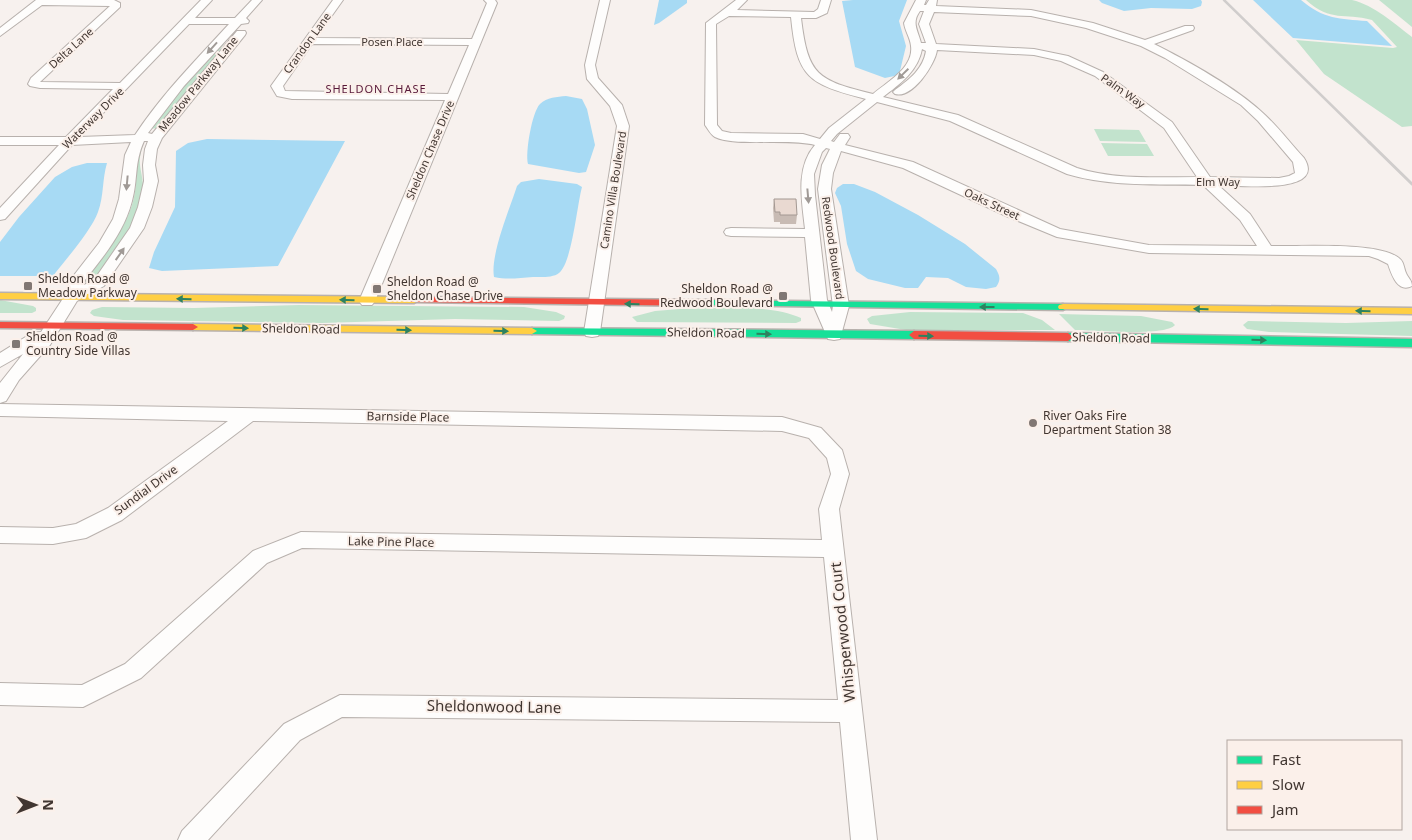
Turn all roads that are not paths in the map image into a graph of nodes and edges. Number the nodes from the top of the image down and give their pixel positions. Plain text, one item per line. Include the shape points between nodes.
1 (207, 0) edge
2 (257, 0) edge
3 (268, 0) edge
4 (338, 0) edge
5 (489, 0) edge
6 (605, 0) edge
7 (742, 0) edge
8 (826, 0) edge
9 (1032, 0) edge
10 (41, 1) edge
11 (919, 4) edge
12 (932, 4) edge
13 (725, 14) junction
14 (1031, 14) junction
15 (796, 16) junction
16 (187, 21) junction
17 (244, 21) junction
18 (1189, 28) dead end
19 (0, 33) edge
20 (309, 41) junction
21 (476, 42) junction
22 (1145, 44) junction
23 (917, 46) junction
24 (931, 47) junction
25 (124, 86) junction
26 (452, 97) junction
27 (881, 100) junction
28 (156, 137) junction
29 (139, 138) junction
30 (0, 141) edge
31 (69, 141) junction
32 (823, 142) junction
33 (837, 146) junction
34 (1206, 182) junction
35 (0, 216) edge
36 (810, 217) junction
37 (828, 217) junction
38 (731, 232) dead end
39 (812, 234) junction
40 (1266, 249) junction
41 (1406, 284) dead end
42 (0, 296) edge
43 (72, 297) junction
44 (367, 300) junction
45 (596, 303) junction
46 (821, 306) junction
47 (841, 306) junction
48 (1412, 312) edge
49 (0, 326) edge
50 (52, 326) junction
51 (592, 332) junction
52 (834, 335) junction
53 (1412, 343) edge
54 (0, 361) edge
55 (17, 371) junction
56 (0, 382) edge
57 (0, 397) edge
58 (0, 402) edge
59 (0, 410) edge
60 (18, 410) junction
61 (250, 414) junction
62 (815, 433) joint
63 (0, 535) edge
64 (834, 549) junction
65 (0, 694) edge
66 (851, 711) junction
67 (191, 840) edge
68 (864, 840) edge

1 - 16 street, Waterway Drive
2 - 17 street, Meadow Parkway Lane
3 - 17 street, Meadow Parkway Lane
4 - 20 street, Crandon Lane
5 - 21 street, Sheldon Chase Drive via 492,3
6 - 45 street, Camino Villa Boulevard via 590,65 593,78 616,105 623,126
7 - 13 street, Oaks Street
8 - 15 street via 818,14
9 - 14 street
10 - 19 street
10 - 25 street, Delta Lane via 110,2 117,5 34,84
11 - 12 street, Elm Way
11 - 23 street via 909,24
12 - 14 street, Elm Way
12 - 24 street via 924,24
13 - 15 street
13 - 32 street, Oaks Street via 711,23 713,130 731,137 796,138
14 - 22 street, Elm Way via 1089,25
15 - 27 street, Elm Way via 801,57 808,70 836,88
16 - 17 street
16 - 25 street, Waterway Drive
17 - 28 street, Meadow Parkway Lane
17 -> 29 street, Meadow Parkway Lane via 154,115
18 - 22 street
20 - 21 street, Posen Place
20 - 26 street, Crandon Lane via 277,86 281,94
21 - 26 street, Sheldon Chase Drive
22 - 34 street, Elm Way via 1245,103 1268,125 1303,169 1297,178 1286,181
23 - 24 street, Palm Way
23 -> 27 street, Redwood Boulevard via 912,63
24 - 27 street, Redwood Boulevard via 921,76
24 - 34 street, Palm Way via 1027,51 1083,66 1163,120
25 - 31 street, Waterway Drive
26 - 44 street, Sheldon Chase Drive
27 - 32 street, Redwood Boulevard via 842,122
27 - 33 street, Redwood Boulevard
27 - 34 street, Elm Way via 954,118 1089,176
28 - 29 street
43 -> 28 street, Meadow Parkway Lane via 99,283 137,228 151,181 149,165
29 - 31 street
29 -> 43 street, Meadow Parkway Lane via 131,155 120,219 105,245 78,279
30 - 31 street
31 - 35 street, Waterway Drive
32 - 33 street, Oaks Street
32 -> 36 street, Redwood Boulevard via 816,151 808,174
33 - 37 street, Redwood Boulevard via 825,174
33 - 40 street, Oaks Street via 908,165 1058,233 1148,249
34 - 40 street, Palm Way via 1245,217
36 - 37 street
36 - 39 street, Redwood Boulevard
37 - 47 street, Redwood Boulevard
38 - 39 street
39 - 46 street, Redwood Boulevard
40 - 41 street, Oaks Street via 1378,253 1395,262
42 - 43 main road
44 -> 43 main road
43 - 50 street
44 - 45 main road
46 -> 45 main road
45 - 51 street, Camino Villa Boulevard
46 - 47 main road
46 - 52 street, Redwood Boulevard
48 -> 47 main road
47 - 52 street, Redwood Boulevard
49 - 50 main road, Sheldon Road
50 -> 51 main road, Sheldon Road
50 - 54 street
50 - 55 street via 44,341
51 -> 52 main road, Sheldon Road
52 -> 53 main road, Sheldon Road
55 - 56 street
55 - 57 street
58 - 60 street via 3,407
59 - 60 street, Barnside Place
60 - 61 street, Barnside Place
61 - 62 street, Barnside Place via 782,424
61 - 63 street, Sundial Drive via 115,514 79,532 52,536
62 - 64 street, Whisperwood Court via 836,455 840,474 829,509
64 - 65 street, Lake Pine Place via 301,540 260,556 133,671 83,696
64 - 66 street, Whisperwood Court
66 - 67 street, Sheldonwood Lane via 340,706 292,732
66 - 68 street, Whisperwood Court

